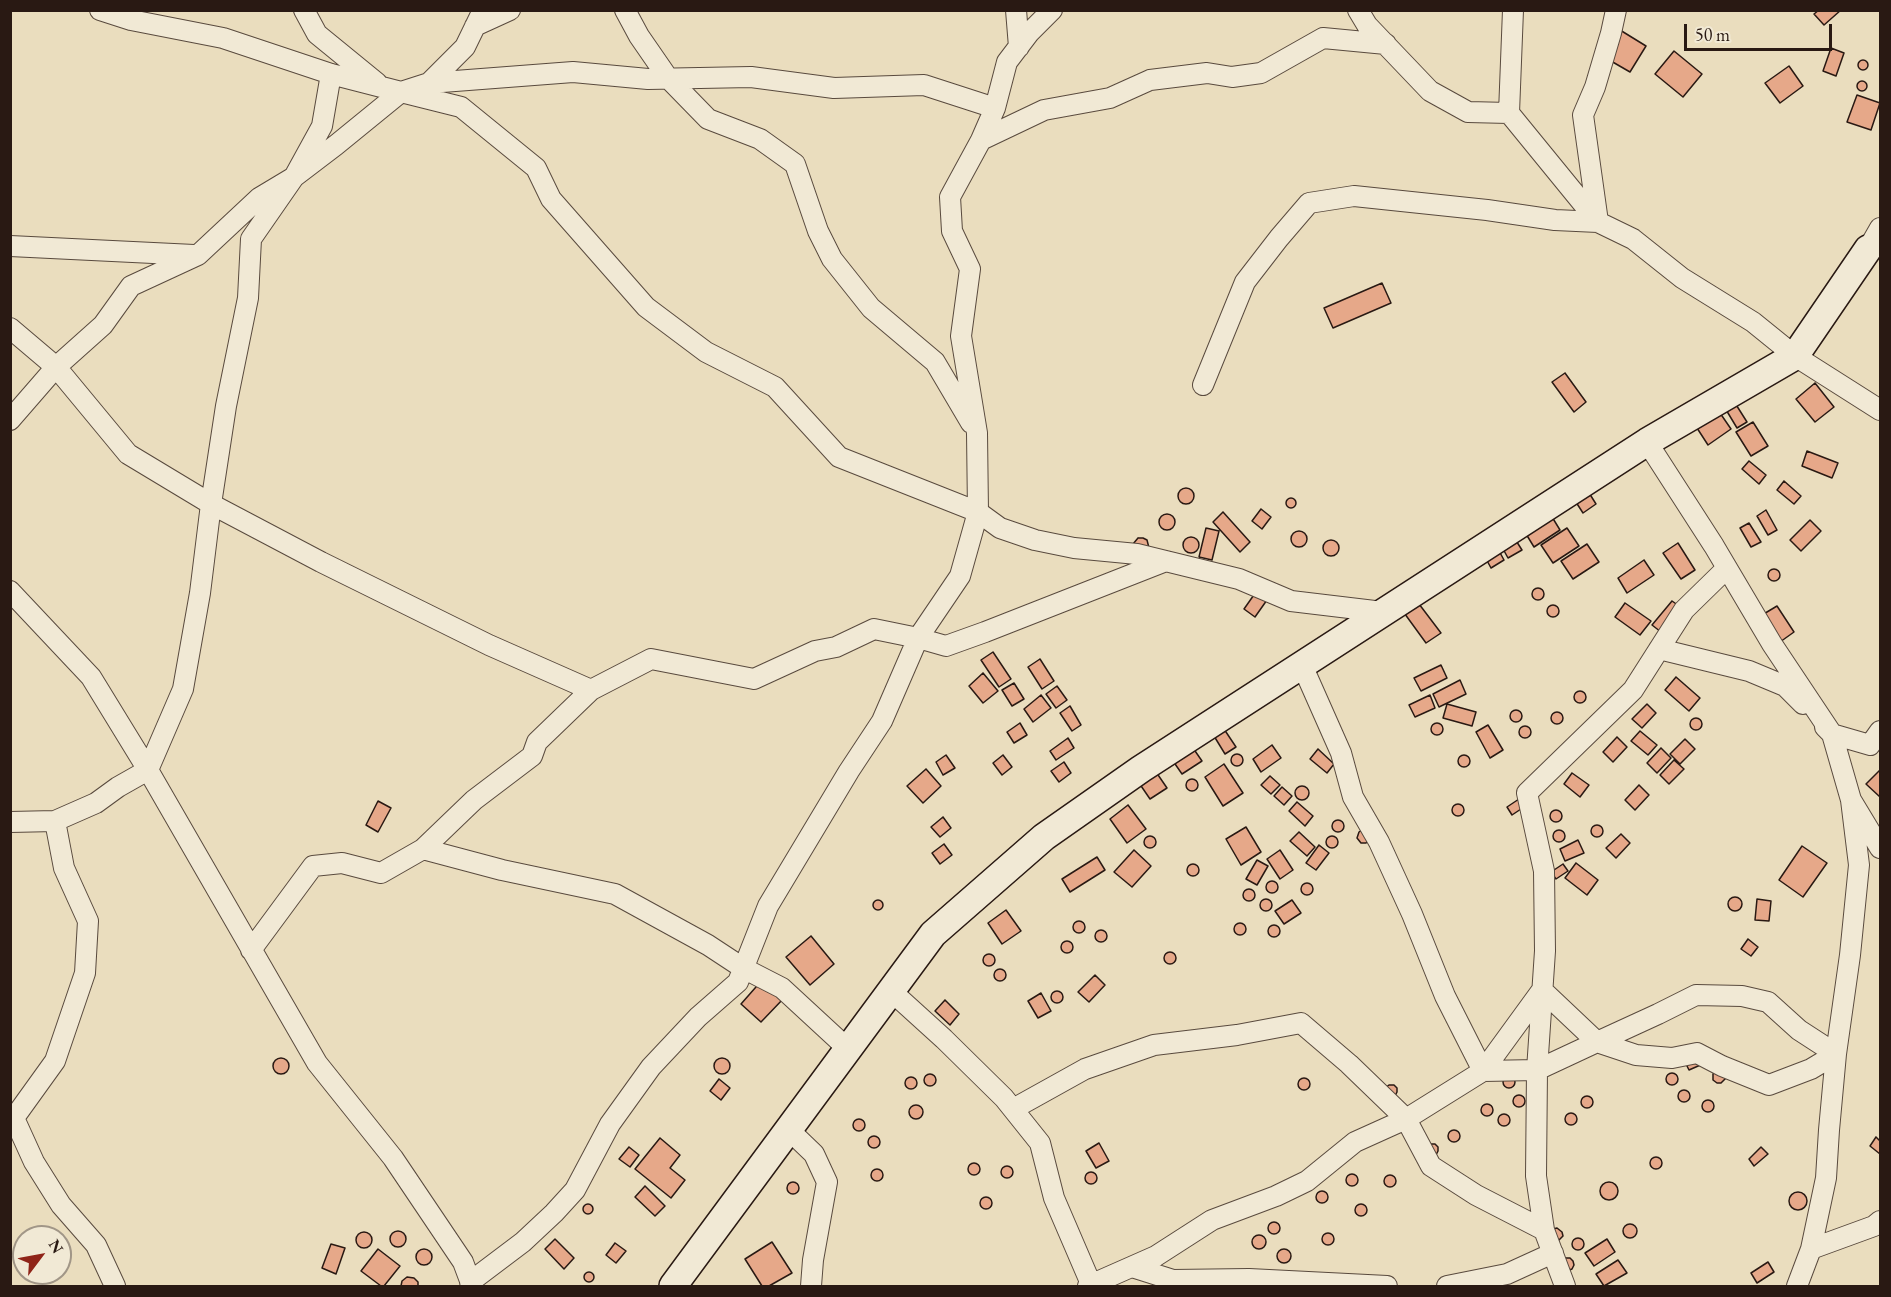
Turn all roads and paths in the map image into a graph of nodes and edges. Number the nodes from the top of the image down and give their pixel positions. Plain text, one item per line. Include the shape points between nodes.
1 (100, 10) edge
2 (304, 10) edge
3 (510, 10) edge
4 (625, 10) edge
5 (1016, 10) edge
6 (1052, 10) edge
7 (1358, 10) edge
8 (1513, 10) edge
9 (1616, 10) edge
10 (479, 18) edge
11 (1386, 44) junction
12 (1019, 47) junction
13 (331, 74) junction
14 (668, 78) junction
15 (429, 83) junction
16 (381, 87) junction
17 (401, 92) junction
18 (995, 108) junction
19 (1509, 113) junction
20 (981, 140) junction
21 (294, 177) junction
22 (1598, 222) junction
23 (1875, 239) edge
24 (10, 246) edge
25 (198, 255) junction
26 (10, 328) edge
27 (1795, 356) junction
28 (56, 367) junction
29 (1203, 386) dead end
30 (1881, 410) edge
31 (10, 420) edge
32 (977, 433) junction
33 (1647, 442) junction
34 (211, 504) junction
35 (978, 512) junction
36 (1166, 561) junction
37 (1727, 568) junction
38 (10, 591) edge
39 (1383, 612) junction
40 (918, 638) junction
41 (1659, 649) junction
42 (1302, 665) junction
43 (591, 690) junction
44 (1881, 731) edge
45 (1832, 734) junction
46 (148, 770) junction
47 (1851, 800) junction
48 (55, 821) junction
49 (10, 822) edge
50 (1881, 848) edge
51 (423, 849) junction
52 (251, 950) junction
53 (743, 968) junction
54 (890, 990) junction
55 (1542, 990) junction
56 (1597, 1042) junction
57 (847, 1048) junction
58 (1836, 1054) junction
59 (1538, 1070) junction
60 (1483, 1071) junction
61 (1013, 1109) junction
62 (1406, 1119) junction
63 (788, 1129) junction
64 (1881, 1221) edge
65 (1544, 1230) junction
66 (1811, 1249) junction
67 (1553, 1253) junction
68 (1132, 1267) junction
69 (1252, 1283) edge
70 (471, 1285) edge
71 (1089, 1286) edge
72 (115, 1287) edge
73 (673, 1287) edge
74 (811, 1287) edge
75 (1387, 1287) edge
76 (1447, 1287) edge
77 (1565, 1287) edge
78 (1797, 1287) edge

1 - 13 street via 223,38
2 - 16 street via 317,34
3 - 10 street
4 - 14 street
5 - 12 street
6 - 12 street
7 - 11 street
8 - 19 street
9 - 22 street via 1583,115
10 - 15 street via 465,47
11 - 19 street via 1430,92 1468,112
11 - 20 street via 1323,38 1261,73 1232,77 1207,73 1150,80 1110,98 1044,110
12 - 18 street via 1007,62
13 - 16 street
13 - 21 street via 322,126
14 - 15 street via 573,72
14 - 18 street via 751,76 834,88 924,85
14 - 32 street via 708,119 760,139 795,164 832,259 871,308 935,362
15 - 17 street
16 - 17 street
17 - 21 street
17 - 35 street via 462,107 528,161 536,168 551,199 645,307 706,352 775,387 839,457
18 - 20 street
19 - 22 street
20 - 32 street via 950,196 952,231 970,269 961,336
21 - 25 street via 259,198
21 - 34 street via 251,239 248,298
22 - 27 street via 1633,239 1682,278 1754,322
22 - 29 street via 1354,196 1309,203 1245,282
23 - 27 main road
24 - 25 street
25 - 28 street via 131,285 103,325
26 - 28 street
27 - 30 street
27 - 33 main road
28 - 31 street
28 - 34 street via 128,454
32 - 35 street
33 - 37 street
33 - 39 main road
34 - 43 street via 489,645
34 - 46 street via 183,689
35 - 36 street via 1000,528 1035,540
35 - 40 street via 960,576
36 - 39 street via 1239,579 1291,601
36 - 40 street via 946,646
37 - 41 street via 1684,610
37 - 45 street
38 - 46 street via 91,677
39 - 42 main road
40 - 43 street via 874,629 754,679 651,659
40 - 53 street via 882,721 768,906
41 - 45 street via 1749,671 1785,686
41 - 55 street via 1633,690 1527,793 1544,871
42 - 54 main road via 1044,837 933,934
42 - 60 street via 1341,753 1353,797 1380,842 1445,996
43 - 51 street via 537,742 532,756 474,800
44 - 45 street via 1870,745
45 - 47 street
46 - 48 street via 96,803
46 - 52 street
47 - 50 street
47 - 58 street via 1859,865
48 - 49 street
48 - 72 street via 63,868 88,921 85,973 55,1061 14,1118 34,1162 61,1205 96,1245
51 - 52 street via 381,873 342,863 313,866
51 - 53 street via 615,894
52 - 70 street via 317,1064 393,1158 463,1262
53 - 57 street via 782,988
53 - 70 street via 738,982 651,1067 610,1124 575,1190 554,1214
54 - 57 main road
54 - 61 street
55 - 56 street
55 - 59 street
55 - 60 street
56 - 58 street via 1636,1055 1672,1058 1697,1053 1769,1084 1811,1069
56 - 58 street via 1696,995 1742,996 1768,1002 1799,1030
56 - 59 street
57 - 63 main road
58 - 66 street via 1826,1178
59 - 60 street
59 - 65 street via 1536,1176
60 - 62 street
61 - 62 street via 1085,1068 1154,1045 1301,1023
61 - 71 street via 1040,1143 1054,1198
62 - 65 street via 1431,1166 1476,1195
62 - 68 street via 1355,1142 1307,1181 1212,1220
63 - 73 main road
63 - 74 street via 814,1154 827,1182
64 - 66 street
65 - 67 street
66 - 78 street
67 - 76 street via 1507,1274
67 - 77 street
68 - 69 street via 1173,1280
68 - 71 street
69 - 75 street

